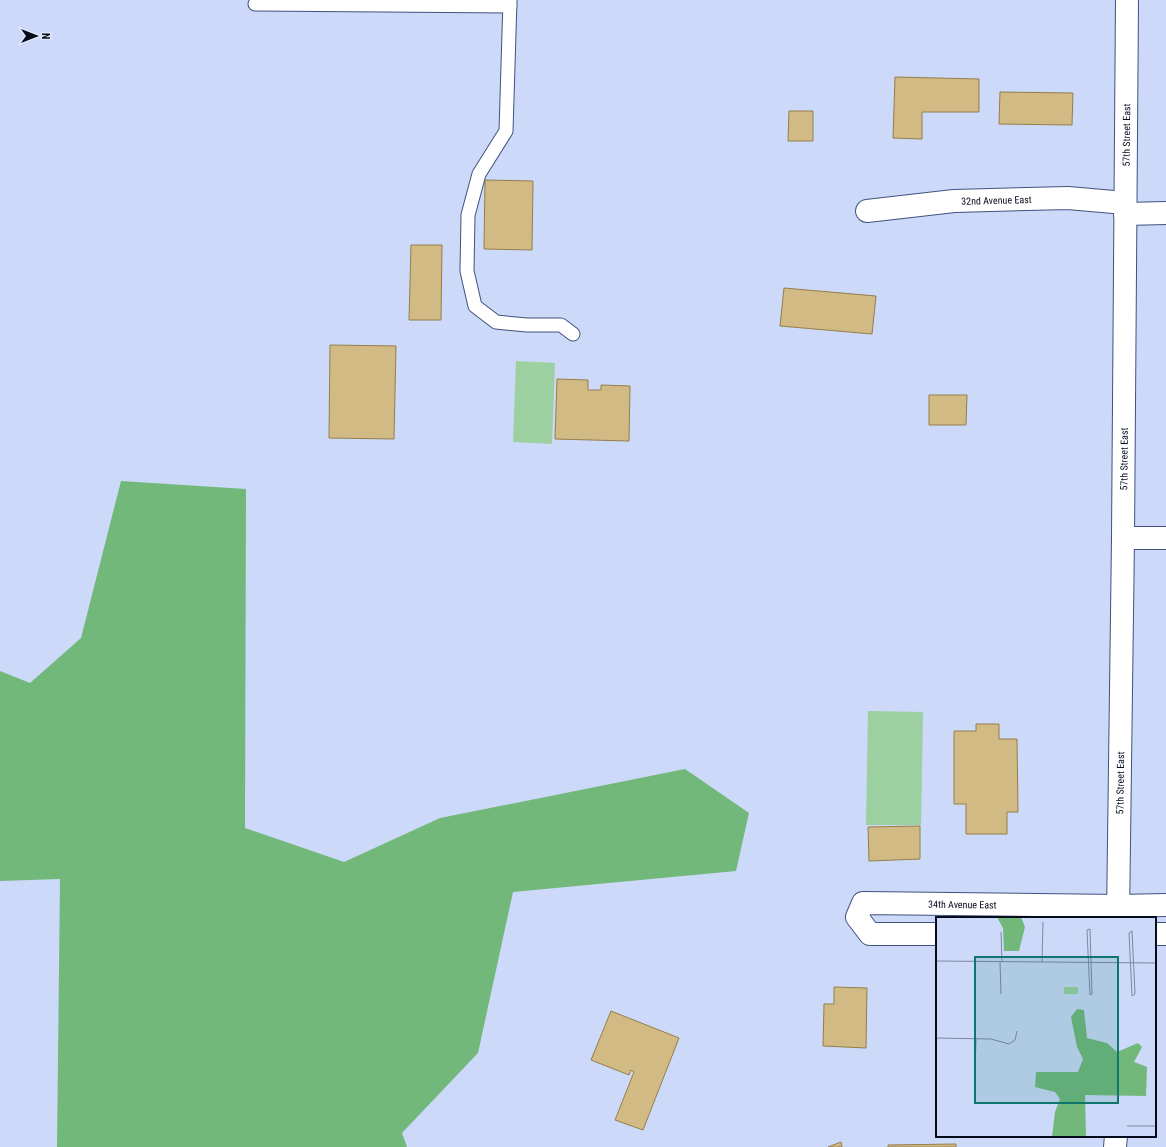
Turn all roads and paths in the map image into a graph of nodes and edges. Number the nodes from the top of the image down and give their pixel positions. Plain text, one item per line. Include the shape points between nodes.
1 (1127, 0) edge
2 (510, 3) edge
3 (255, 4) dead end
4 (1126, 209) junction
5 (867, 211) dead end
6 (1166, 213) edge
7 (573, 334) dead end
8 (1124, 538) junction
9 (1166, 538) edge
10 (1166, 905) edge
11 (1118, 912) edge
12 (936, 934) edge

1 - 4 street, 57th Street East
2 - 3 lane
2 - 7 lane via 506,131 479,174 468,215 467,271 475,306 496,322 561,325
4 - 5 street, 32nd Avenue East via 1068,198 954,201
4 - 6 street, 32nd Avenue East
4 - 8 street, 57th Street East
8 - 9 street
8 - 11 street, 57th Street East
10 - 11 street, 34th Avenue East
11 - 12 street, 34th Avenue East via 863,903 857,917 870,934

